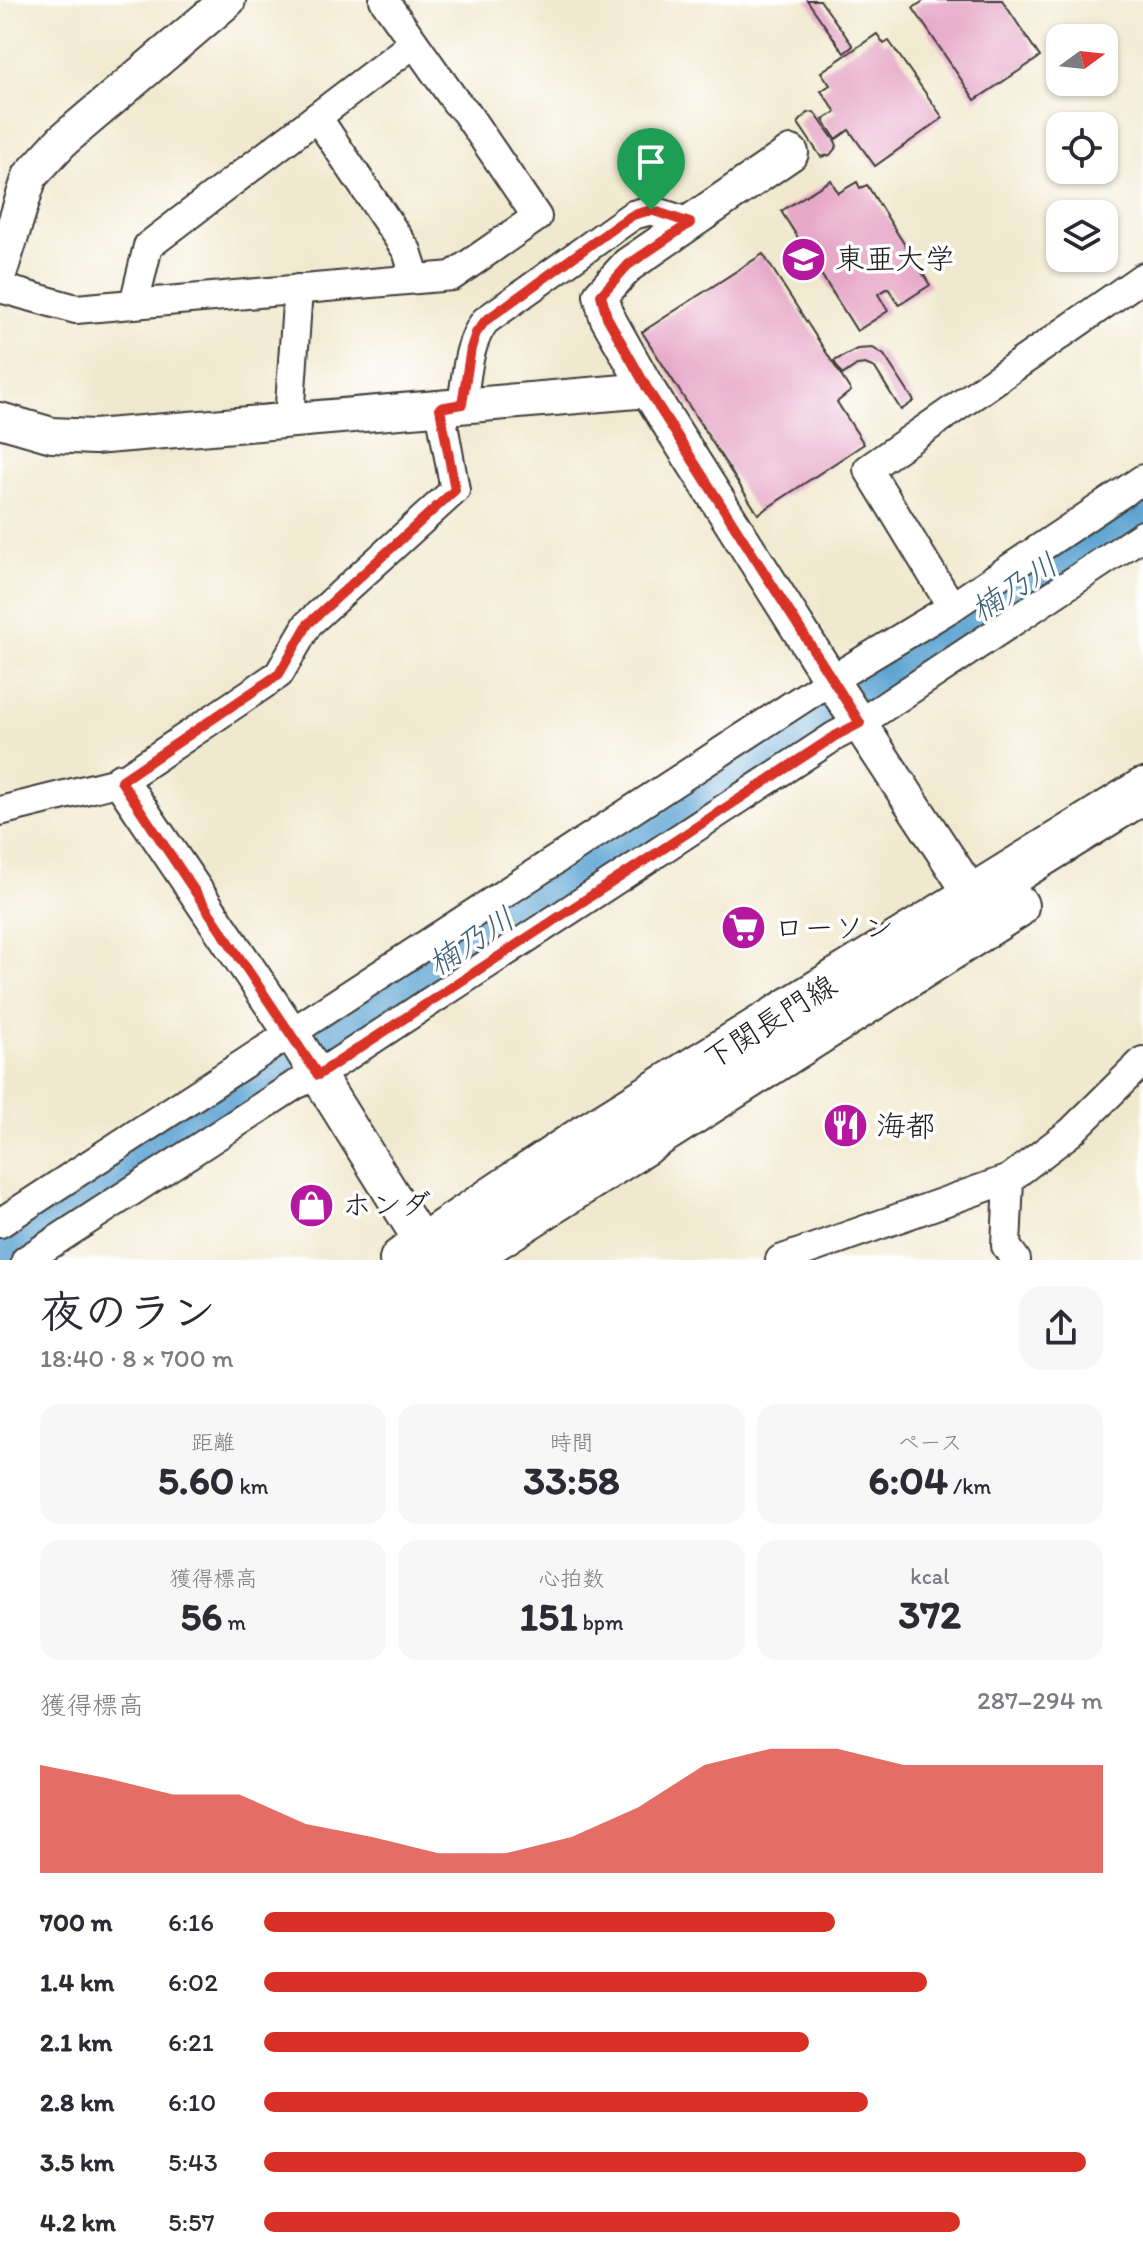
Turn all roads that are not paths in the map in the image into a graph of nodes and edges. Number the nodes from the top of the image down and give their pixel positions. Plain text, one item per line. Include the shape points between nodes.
1 (228, 0) edge
2 (384, 0) edge
3 (414, 43) junction
4 (317, 117) junction
5 (791, 153) dead end
6 (690, 223) junction
7 (7, 226) edge
8 (0, 271) edge
9 (1143, 277) edge
10 (416, 279) junction
11 (0, 288) edge
12 (298, 289) junction
13 (134, 304) junction
14 (648, 390) junction
15 (451, 406) junction
16 (289, 419) junction
17 (0, 420) edge
18 (1143, 479) edge
19 (1143, 535) edge
20 (952, 607) junction
21 (845, 702) junction
22 (121, 781) junction
23 (1143, 791) edge
24 (0, 811) edge
25 (1143, 826) edge
26 (981, 910) junction
27 (305, 1055) junction
28 (1143, 1061) edge
29 (1009, 1179) junction
30 (0, 1223) edge
31 (430, 1257) edge
32 (26, 1260) edge
33 (780, 1260) edge
34 (1016, 1260) edge

1 - 7 street via 62,141 30,176
2 - 3 street
3 - 4 street
3 - 10 street via 537,217 452,276
4 - 10 street via 407,251
4 - 13 street via 148,246
5 - 6 street
6 - 14 street via 628,265 601,295 607,317
6 - 15 street via 651,210 633,215 485,321
7 - 8 street
9 - 20 street via 868,469
10 - 12 street
11 - 13 street via 76,309
12 - 13 street
12 - 16 street
14 - 15 street
14 - 21 street
15 - 16 street
15 - 22 street via 455,490 308,624 279,674
16 - 17 street via 94,437 52,435
18 - 20 street
19 - 21 street
20 - 21 street
21 - 26 street
21 - 27 street
21 - 27 street via 835,736
22 - 24 street
22 - 27 street
23 - 26 main road, 下関長門線
25 - 26 main road, 下関長門線
26 - 31 main road, 下関長門線
27 - 30 street
27 - 31 street
27 - 32 street via 295,1085
28 - 29 street via 1071,1132
29 - 33 street
29 - 34 street via 1006,1246

